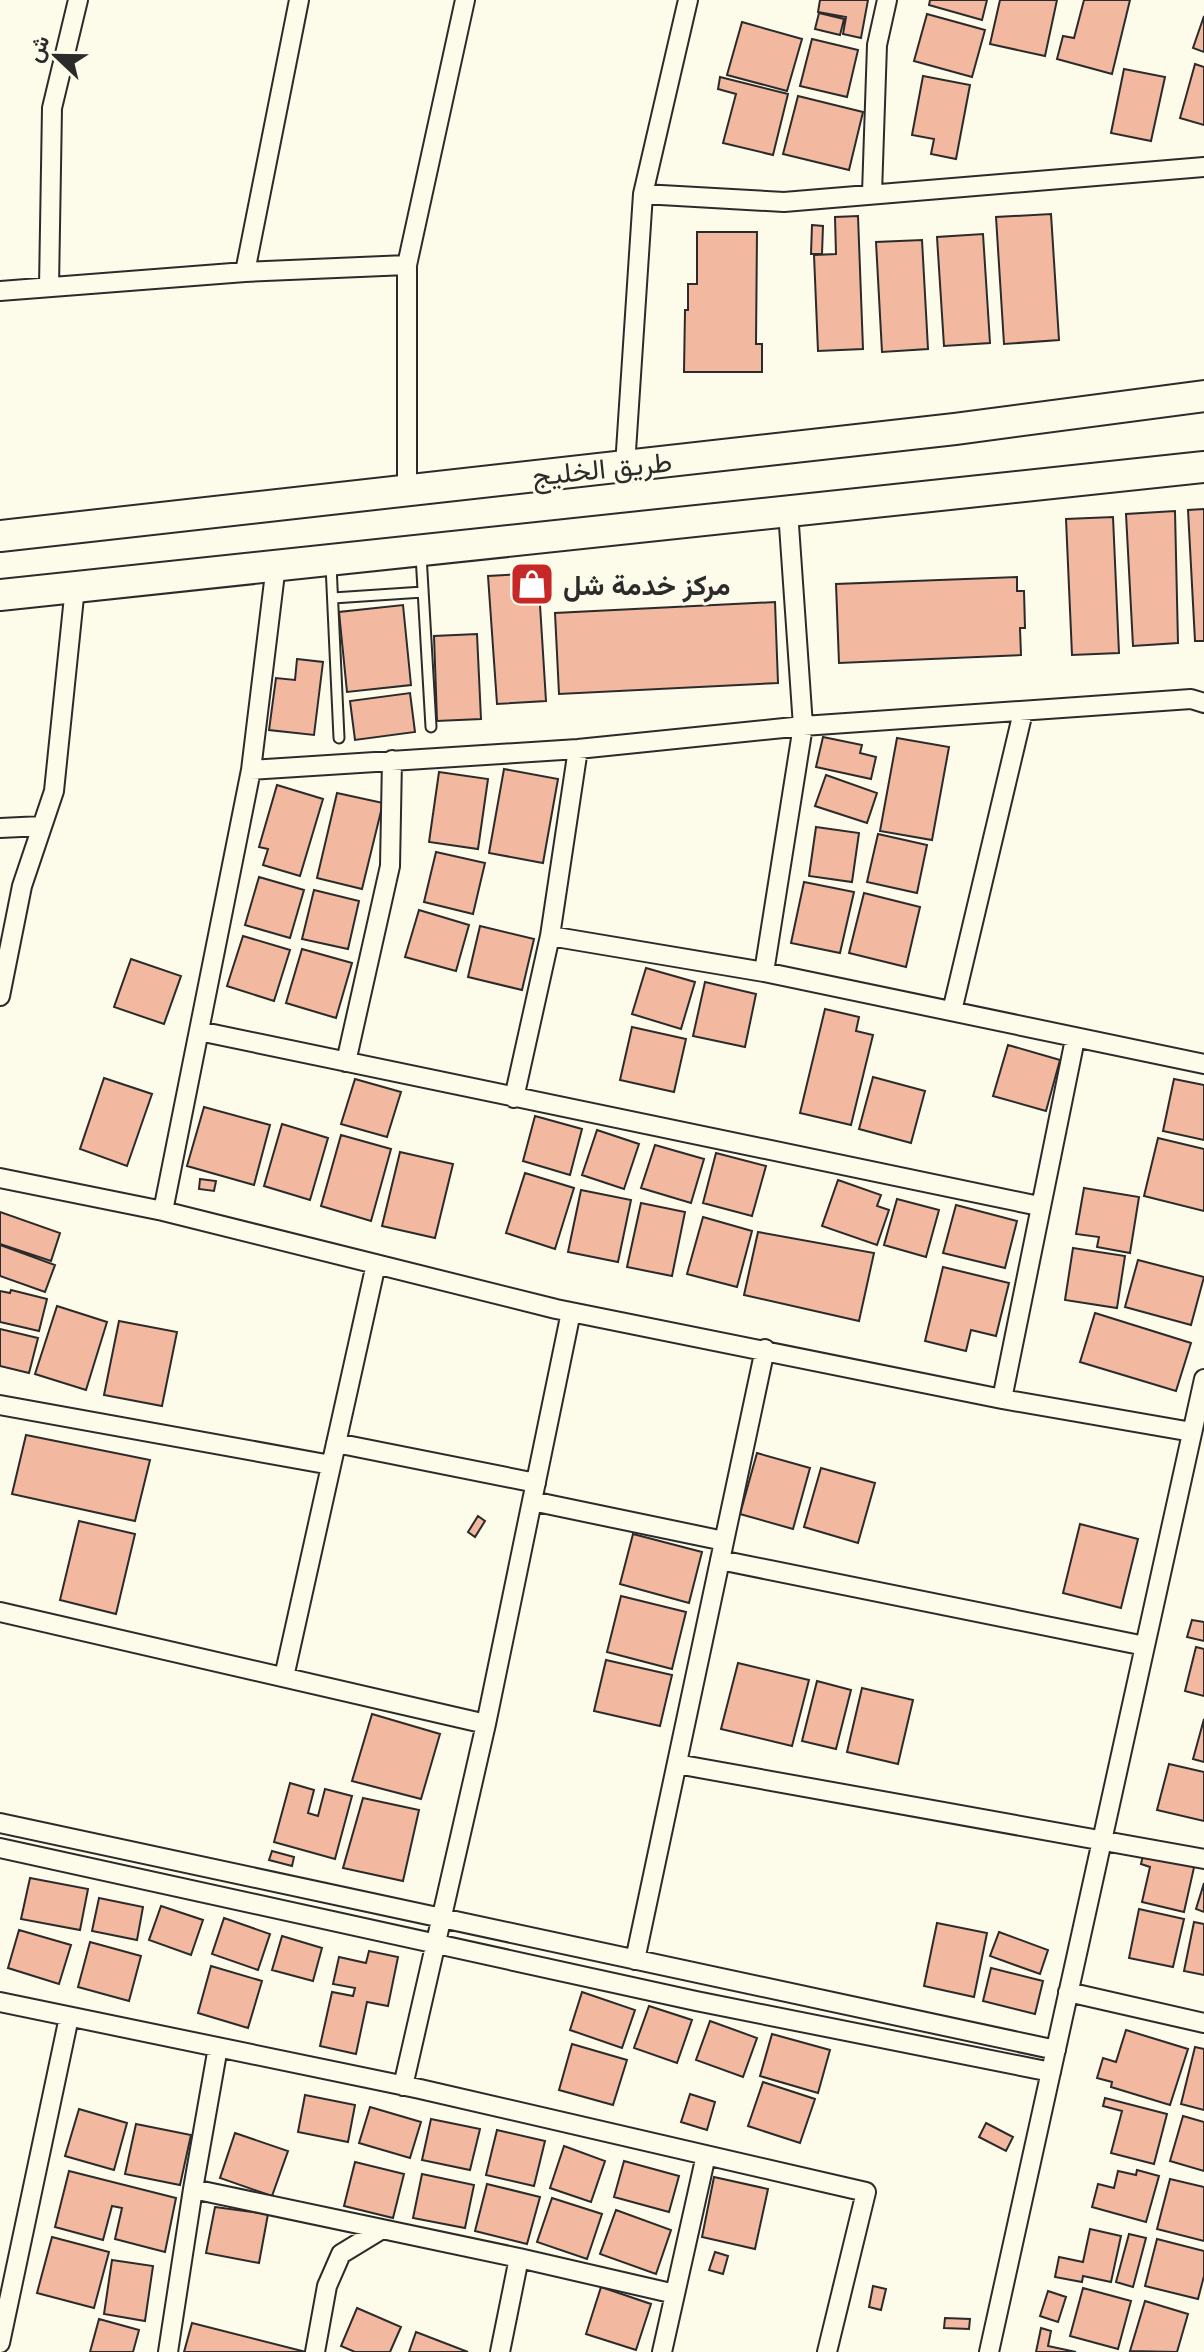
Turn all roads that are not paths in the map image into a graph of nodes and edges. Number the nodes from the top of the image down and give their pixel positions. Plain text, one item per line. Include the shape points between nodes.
1 (78, 0) edge
2 (299, 0) edge
3 (465, 0) edge
4 (688, 0) edge
5 (887, 0) edge
6 (1204, 167) edge
7 (872, 193) junction
8 (643, 194) junction
9 (407, 265) junction
10 (245, 272) junction
11 (49, 287) junction
12 (0, 291) edge
13 (1204, 396) edge
14 (625, 466) junction
15 (1204, 467) edge
16 (407, 490) junction
17 (788, 511) junction
18 (0, 536) edge
19 (421, 550) junction
20 (331, 559) junction
21 (276, 565) junction
22 (75, 587) junction
23 (423, 592) junction
24 (0, 595) edge
25 (333, 598) junction
26 (1204, 703) edge
27 (1023, 712) junction
28 (803, 726) junction
29 (431, 727) dead end
30 (339, 738) dead end
31 (578, 749) junction
32 (392, 760) junction
33 (251, 770) junction
34 (42, 826) junction
35 (0, 828) edge
36 (550, 936) junction
37 (764, 972) junction
38 (0, 996) edge
39 (952, 1011) junction
40 (199, 1031) junction
41 (1075, 1039) junction
42 (346, 1062) junction
43 (1204, 1064) edge
44 (514, 1098) junction
45 (0, 1178) edge
46 (1039, 1206) junction
47 (163, 1211) junction
48 (376, 1264) junction
49 (571, 1312) junction
50 (765, 1349) junction
51 (1204, 1379) edge
52 (1002, 1399) junction
53 (0, 1405) edge
54 (1192, 1432) junction
55 (336, 1443) junction
56 (331, 1465) junction
57 (534, 1492) junction
58 (722, 1550) junction
59 (0, 1612) edge
60 (1145, 1646) junction
61 (284, 1677) junction
62 (486, 1724) junction
63 (677, 1764) junction
64 (0, 1823) edge
65 (1102, 1841) junction
66 (0, 1848) edge
67 (1204, 1859) edge
68 (441, 1918) junction
69 (433, 1943) junction
70 (635, 1960) junction
71 (1068, 1992) junction
72 (0, 2002) edge
73 (69, 2017) junction
74 (1204, 2023) edge
75 (218, 2047) junction
76 (1056, 2050) junction
77 (1051, 2072) junction
78 (403, 2086) junction
79 (706, 2155) junction
80 (193, 2189) junction
81 (382, 2229) junction
82 (519, 2258) junction
83 (675, 2294) junction
84 (0, 2343) edge
85 (168, 2352) edge
86 (315, 2352) edge
87 (500, 2352) edge
88 (662, 2352) edge
89 (827, 2352) edge
90 (989, 2352) edge

1 - 11 street via 52,108
2 - 10 street
3 - 9 street
4 - 8 street
5 - 7 street via 877,45
6 - 7 street
7 - 8 street via 784,202
8 - 14 street
9 - 10 street
9 - 16 street
10 - 11 street
11 - 12 street
13 - 14 main road, طريق الخليج
14 - 16 main road, طريق الخليج
15 - 17 main road
16 - 18 main road, طريق الخليج
17 - 19 main road
17 - 28 street
19 - 20 main road
19 - 23 lane
20 - 21 main road
20 - 25 lane
21 - 22 main road
21 - 33 street
22 - 24 main road
22 - 34 street via 54,791
23 - 25 lane
23 - 29 lane
25 - 30 lane
26 - 27 street via 1191,699
27 - 28 street
27 - 39 street
28 - 31 street
28 - 37 street
31 - 32 street
31 - 36 street
32 - 33 street
32 - 42 street via 390,866
33 - 40 street
34 - 35 street
34 - 38 street via 22,886
36 - 37 street
36 - 44 street
37 - 39 street
39 - 41 street
40 - 42 street
40 - 47 street
41 - 43 street
41 - 46 street
42 - 44 street
44 - 46 street
45 - 47 street
46 - 52 street
47 - 48 street
48 - 49 street
48 - 55 street
49 - 50 street
49 - 57 street
50 - 52 street
50 - 58 street
51 - 54 street
52 - 54 street
53 - 56 street
54 - 60 street
55 - 56 street
55 - 57 street
56 - 61 street
57 - 58 street
57 - 62 street
58 - 60 street
58 - 63 street
59 - 61 street
60 - 65 street
61 - 62 street
62 - 68 street
63 - 65 street
63 - 70 street
64 - 68 street
65 - 67 street
65 - 71 street
66 - 69 street
68 - 69 street
68 - 70 street
69 - 77 street
69 - 78 street
70 - 76 street
71 - 74 street
71 - 76 street
72 - 73 street
73 - 75 street
73 - 84 street
75 - 78 street
75 - 80 street
76 - 77 street
77 - 90 street
78 - 79 street
79 - 83 street
79 - 89 street via 866,2192
80 - 81 street
80 - 85 street
81 - 82 street
81 - 86 street via 341,2254 327,2286
82 - 83 street
82 - 87 street
83 - 88 street

